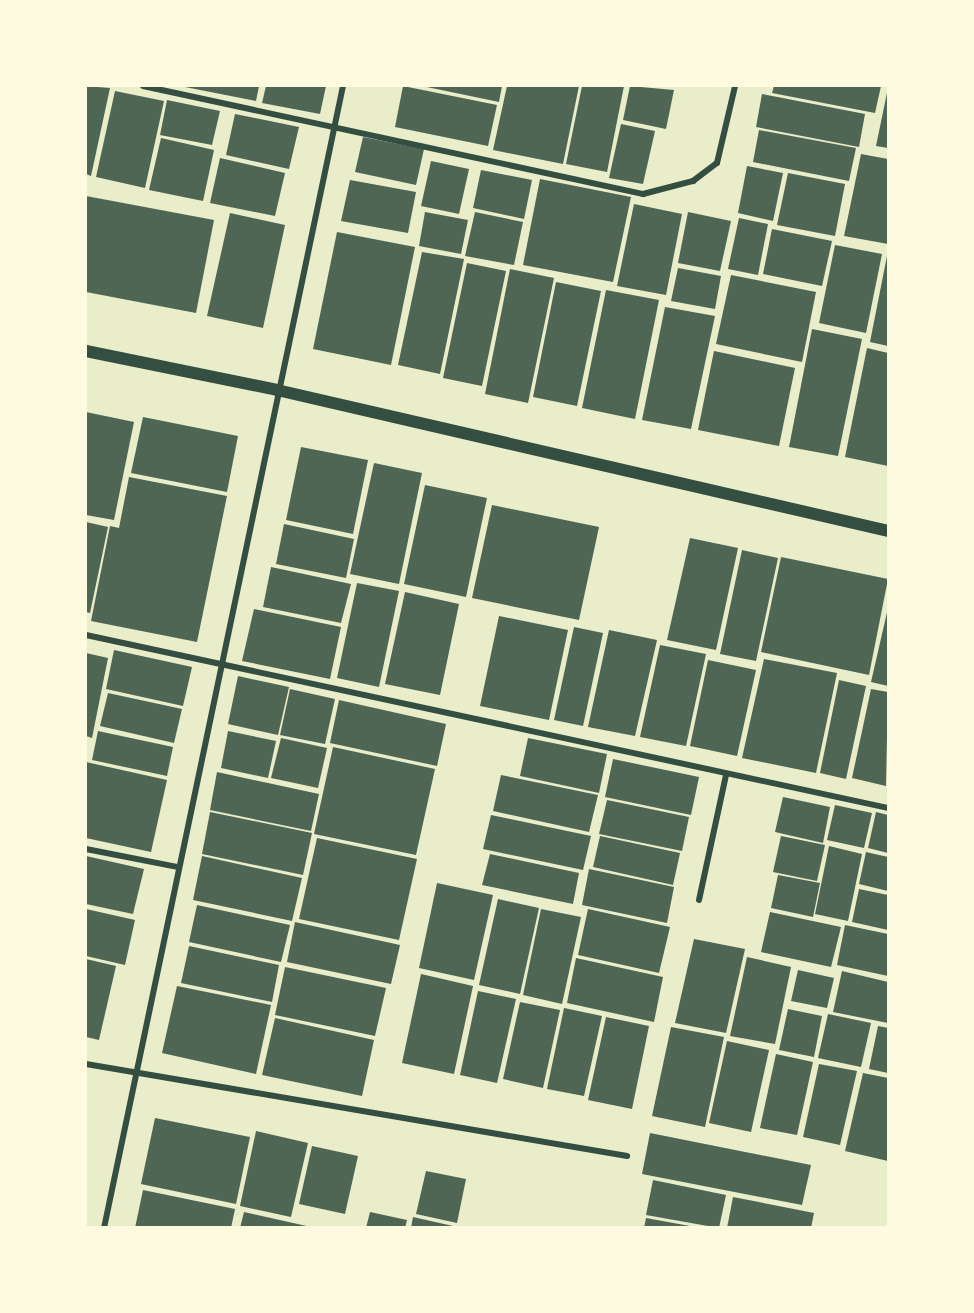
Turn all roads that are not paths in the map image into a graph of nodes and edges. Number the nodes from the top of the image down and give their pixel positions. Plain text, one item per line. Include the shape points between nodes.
1 (142, 86) edge
2 (343, 86) edge
3 (735, 86) edge
4 (335, 125) junction
5 (86, 351) edge
6 (277, 390) junction
7 (888, 531) edge
8 (86, 634) edge
9 (222, 663) junction
10 (726, 775) junction
11 (888, 808) edge
12 (86, 849) edge
13 (178, 867) junction
14 (699, 900) dead end
15 (86, 1064) edge
16 (133, 1074) junction
17 (627, 1156) dead end
18 (104, 1227) edge

1 - 4 street
2 - 4 street
3 - 4 street via 717,164 693,182 643,194
4 - 6 street
5 - 6 main road
6 - 7 main road
6 - 9 street
8 - 9 street
9 - 10 street
9 - 13 street
10 - 11 street
10 - 14 street
12 - 13 street
13 - 16 street
15 - 16 street
16 - 17 street
16 - 18 street

